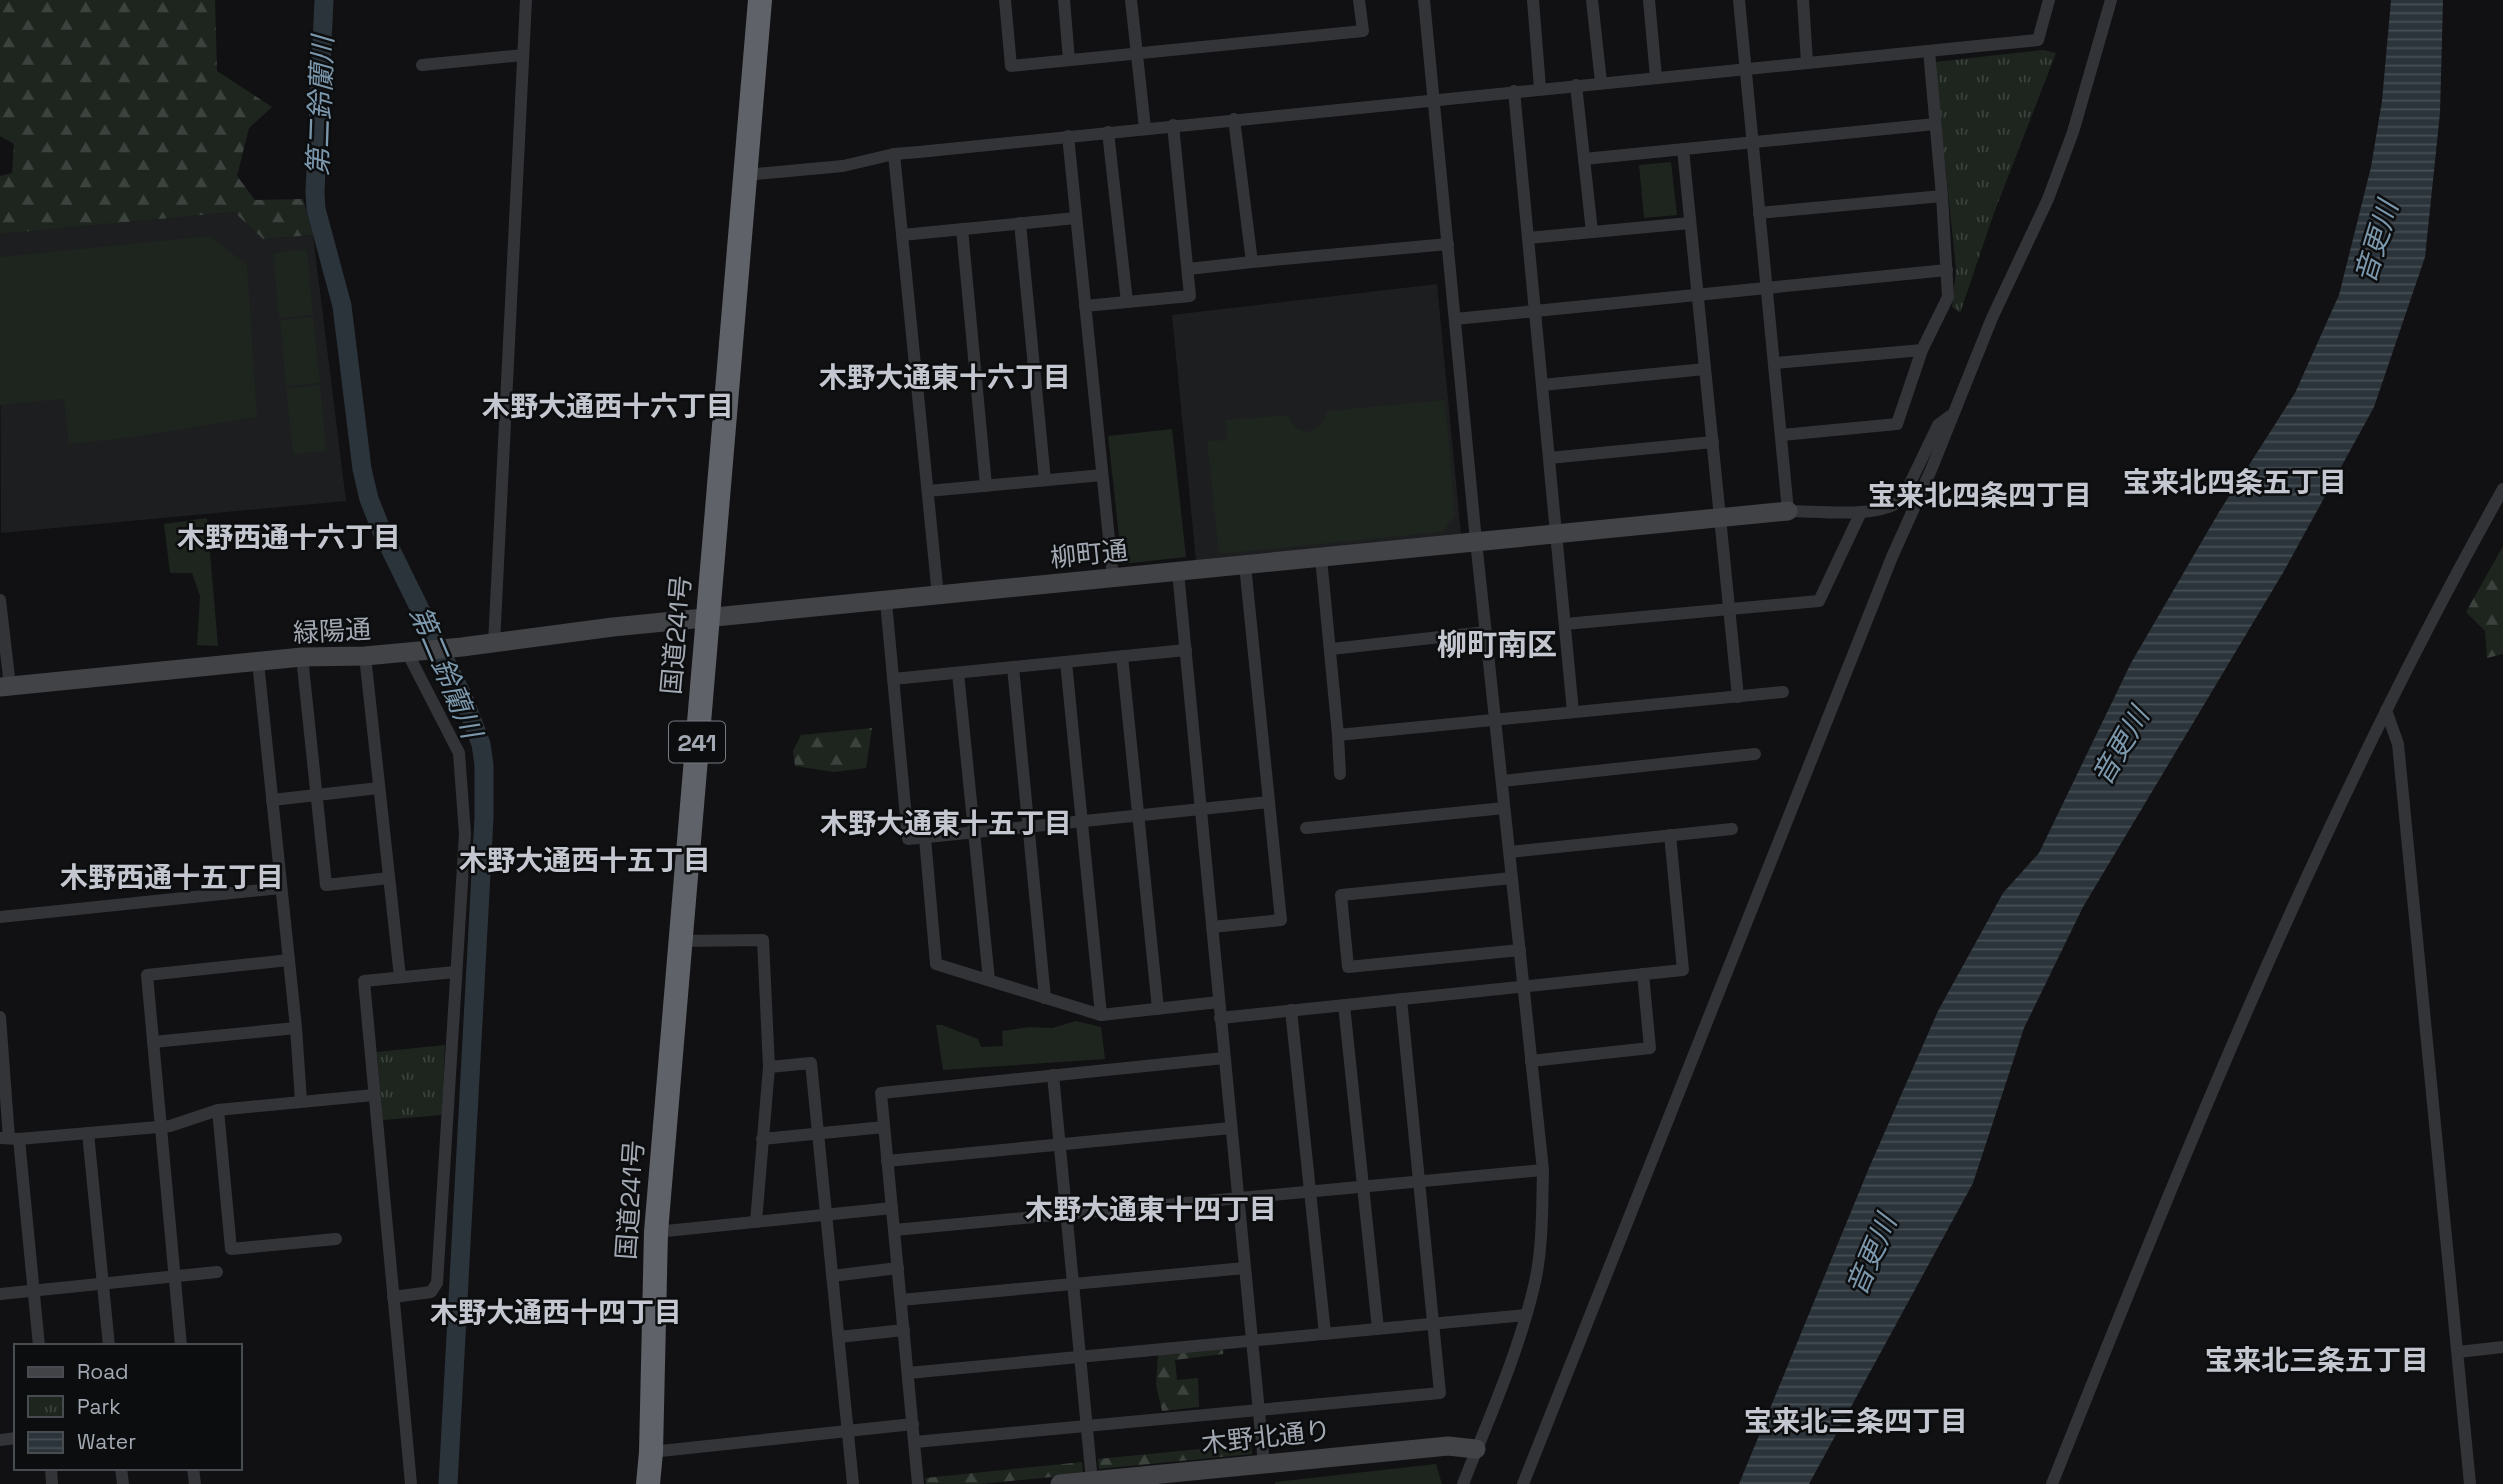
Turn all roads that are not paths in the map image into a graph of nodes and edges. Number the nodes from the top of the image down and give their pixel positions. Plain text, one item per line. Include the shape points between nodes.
1 (526, 0) edge
2 (760, 0) edge
3 (1004, 0) edge
4 (1064, 0) edge
5 (1131, 0) edge
6 (1359, 0) edge
7 (1424, 0) edge
8 (1532, 0) edge
9 (1592, 0) edge
10 (1648, 0) edge
11 (1739, 0) edge
12 (1803, 0) edge
13 (2049, 0) edge
14 (2111, 0) edge
15 (1930, 51) junction
16 (1137, 54) junction
17 (523, 55) junction
18 (1069, 60) junction
19 (1807, 62) junction
20 (422, 65) dead end
21 (1746, 68) junction
22 (1657, 77) junction
23 (1601, 82) junction
24 (1576, 85) junction
25 (1540, 88) junction
26 (1514, 91) junction
27 (1433, 99) junction
28 (1234, 119) junction
29 (1935, 124) junction
30 (1173, 125) junction
31 (1145, 128) junction
32 (1108, 132) junction
33 (1068, 136) junction
34 (1752, 142) junction
35 (1683, 149) junction
36 (894, 154) junction
37 (1584, 159) junction
38 (745, 175) junction
39 (1942, 196) junction
40 (1759, 213) junction
41 (1076, 218) junction
42 (1020, 223) junction
43 (1690, 223) junction
44 (962, 229) junction
45 (1592, 232) junction
46 (902, 235) junction
47 (1528, 238) junction
48 (1448, 244) junction
49 (1252, 262) junction
50 (1188, 269) junction
51 (1947, 270) junction
52 (1766, 288) junction
53 (1698, 295) junction
54 (1126, 302) junction
55 (1085, 306) junction
56 (1535, 311) junction
57 (1455, 319) junction
58 (1922, 350) junction
59 (1774, 363) junction
60 (1705, 369) junction
61 (1542, 385) junction
62 (1951, 416) junction
63 (1782, 435) junction
64 (1713, 442) junction
65 (1549, 458) junction
66 (1102, 475) junction
67 (1045, 480) junction
68 (986, 486) junction
69 (2503, 489) edge
70 (928, 491) junction
71 (1788, 511) junction
72 (1861, 512) junction
73 (1720, 518) junction
74 (1556, 534) junction
75 (1476, 541) junction
76 (1321, 558) junction
77 (1245, 565) junction
78 (1178, 572) junction
79 (1113, 578) junction
80 (938, 596) junction
81 (0, 600) edge
82 (886, 602) junction
83 (1730, 609) junction
84 (708, 618) junction
85 (1565, 624) junction
86 (1486, 632) junction
87 (494, 644) junction
88 (1331, 649) junction
89 (1186, 650) junction
90 (412, 652) junction
91 (365, 656) junction
92 (1122, 656) junction
93 (302, 657) junction
94 (258, 662) junction
95 (1066, 662) junction
96 (1013, 667) junction
97 (958, 673) junction
98 (893, 679) junction
99 (5, 687) edge
100 (1783, 692) dead end
101 (1738, 697) junction
102 (2386, 710) junction
103 (1573, 712) junction
104 (1495, 720) junction
105 (1338, 735) junction
106 (1755, 754) dead end
107 (1340, 774) dead end
108 (1502, 781) junction
109 (379, 788) junction
110 (316, 795) junction
111 (272, 800) junction
112 (1269, 802) junction
113 (1504, 808) junction
114 (1201, 809) junction
115 (1138, 816) junction
116 (1082, 822) junction
117 (1028, 827) junction
118 (1306, 828) dead end
119 (1732, 829) dead end
120 (974, 833) junction
121 (1670, 835) junction
122 (925, 838) junction
123 (1510, 852) junction
124 (389, 878) junction
125 (1512, 878) junction
126 (281, 888) junction
127 (0, 917) edge
128 (1212, 927) junction
129 (680, 941) junction
130 (1520, 950) junction
131 (289, 960) junction
132 (455, 972) junction
133 (1643, 974) junction
134 (400, 977) junction
135 (989, 981) junction
136 (1524, 986) junction
137 (1045, 998) junction
138 (1401, 999) junction
139 (1219, 1002) junction
140 (1344, 1005) junction
141 (1158, 1009) junction
142 (1291, 1010) junction
143 (1101, 1015) junction
144 (0, 1017) edge
145 (1220, 1018) junction
146 (296, 1028) junction
147 (153, 1042) junction
148 (1224, 1058) junction
149 (1531, 1061) junction
150 (769, 1067) junction
151 (1053, 1075) junction
152 (373, 1095) junction
153 (301, 1101) junction
154 (218, 1110) junction
155 (160, 1127) junction
156 (884, 1127) junction
157 (1231, 1128) junction
158 (88, 1133) junction
159 (818, 1133) junction
160 (10, 1138) edge
161 (762, 1139) junction
162 (1059, 1144) junction
163 (887, 1161) junction
164 (1543, 1170) junction
165 (1419, 1182) junction
166 (1363, 1187) junction
167 (1310, 1192) junction
168 (1238, 1198) junction
169 (892, 1208) junction
170 (1066, 1214) junction
171 (826, 1215) junction
172 (756, 1222) junction
173 (894, 1230) junction
174 (656, 1232) junction
175 (336, 1239) dead end
176 (898, 1268) junction
177 (1245, 1268) junction
178 (218, 1272) dead end
179 (175, 1276) junction
180 (832, 1276) junction
181 (103, 1283) junction
182 (1073, 1284) junction
183 (33, 1290) junction
184 (0, 1293) edge
185 (393, 1297) junction
186 (901, 1300) junction
187 (1526, 1315) junction
188 (1433, 1324) junction
189 (1378, 1329) junction
190 (904, 1330) junction
191 (1325, 1334) junction
192 (839, 1337) junction
193 (1252, 1341) junction
194 (39, 1344) edge
195 (109, 1344) edge
196 (181, 1344) edge
197 (2503, 1347) edge
198 (2458, 1352) junction
199 (1080, 1357) junction
200 (908, 1373) junction
201 (1259, 1410) junction
202 (913, 1424) junction
203 (1087, 1426) junction
204 (848, 1432) junction
205 (915, 1442) junction
206 (1476, 1449) junction
207 (651, 1452) junction
208 (1264, 1464) junction
209 (1092, 1481) junction
210 (411, 1484) edge
211 (648, 1484) edge
212 (853, 1484) edge
213 (918, 1484) edge
214 (1060, 1484) edge
215 (1463, 1484) edge
216 (1522, 1484) edge
217 (2052, 1484) edge
218 (2470, 1484) edge

1 - 17 street
2 - 38 highway, 国道241号 / 241
3 - 18 street via 1011,66
4 - 18 street
5 - 16 street
6 - 16 street via 1363,31
7 - 27 street
8 - 25 street
9 - 23 street
10 - 22 street
11 - 21 street
12 - 19 street
13 - 15 street via 2038,40
14 - 62 street via 2073,132 2048,199
15 - 19 street
15 - 29 street
16 - 18 street
16 - 31 street
17 - 20 street
17 - 87 street
19 - 21 street
21 - 22 street
21 - 34 street
22 - 23 street
23 - 24 street
24 - 25 street
24 - 37 street
25 - 26 street
26 - 27 street
26 - 47 street
27 - 28 street
27 - 48 street
28 - 30 street
28 - 49 street
29 - 34 street
29 - 39 street
30 - 31 street
30 - 50 street
31 - 32 street
32 - 33 street
32 - 54 street
33 - 36 street
33 - 41 street
34 - 35 street
34 - 40 street
35 - 37 street
35 - 43 street
36 - 38 street via 842,166
36 - 46 street
37 - 45 street
38 - 84 highway, 国道241号 / 241
39 - 40 street
39 - 51 street
40 - 52 street
41 - 42 street
41 - 55 street
42 - 44 street
42 - 67 street
43 - 45 street
43 - 53 street
44 - 46 street
44 - 68 street
45 - 47 street
46 - 70 street
47 - 56 street
48 - 49 street
48 - 57 street
49 - 50 street
50 - 54 street via 1190,296
51 - 52 street
51 - 58 street via 1948,297
52 - 53 street
52 - 59 street
53 - 56 street
53 - 60 street
54 - 55 street
55 - 66 street
56 - 57 street
56 - 61 street
57 - 75 street
58 - 59 street
58 - 63 street via 1897,425
59 - 63 street
60 - 61 street
60 - 64 street
61 - 65 street
62 - 72 street via 1938,425 1902,500 1894,506
62 - 216 street
63 - 71 street
64 - 65 street
64 - 73 street
65 - 74 street
66 - 67 street
66 - 79 street
67 - 68 street
68 - 70 street
69 - 102 street
70 - 80 street
71 - 72 street
71 - 73 street, 柳町通
72 - 83 street via 1819,601
73 - 74 street, 柳町通
73 - 83 street
74 - 75 street, 柳町通
74 - 85 street
75 - 76 street, 柳町通
75 - 86 street
76 - 77 street, 柳町通
76 - 88 street
77 - 78 street, 柳町通
77 - 112 street
78 - 79 street, 柳町通
78 - 89 street
79 - 80 street, 柳町通
80 - 82 street, 柳町通
81 - 99 street
82 - 84 street, 柳町通
82 - 98 street
83 - 85 street
83 - 101 street
84 - 87 street, 緑陽通
84 - 129 highway, 国道241号 / 241
85 - 103 street
86 - 88 street
86 - 104 street
87 - 90 street, 緑陽通
88 - 105 street
89 - 92 street
89 - 114 street
90 - 91 street, 緑陽通
90 - 132 street via 459,753 465,834
91 - 93 street, 緑陽通
91 - 109 street
92 - 95 street
92 - 115 street
93 - 94 street, 緑陽通
93 - 110 street
94 - 99 street, 緑陽通
94 - 111 street
95 - 96 street
95 - 116 street
96 - 97 street
96 - 117 street
97 - 98 street
97 - 120 street
98 - 122 street via 908,839
100 - 101 street
101 - 103 street
102 - 198 street via 2398,744
102 - 217 street via 2228,1050
103 - 104 street
104 - 105 street
104 - 108 street
105 - 107 street
106 - 108 street
108 - 113 street
109 - 110 street
109 - 124 street
110 - 111 street
110 - 124 street via 326,885
111 - 126 street
112 - 114 street
112 - 128 street via 1281,920
113 - 118 street
113 - 123 street
114 - 115 street
114 - 128 street
115 - 116 street
115 - 141 street
116 - 117 street
116 - 143 street
117 - 120 street
117 - 137 street
119 - 121 street
120 - 122 street
120 - 135 street
121 - 123 street
121 - 133 street via 1683,970
122 - 135 street via 936,964
123 - 125 street
124 - 134 street
125 - 130 street
125 - 130 street via 1341,895 1348,967
126 - 127 street
126 - 131 street
128 - 139 street
129 - 150 street via 763,940
129 - 174 highway, 国道241号 / 241
130 - 136 street
131 - 146 street
131 - 147 street via 146,975
132 - 134 street
132 - 185 street via 437,1283 431,1292
133 - 136 street
133 - 149 street via 1650,1048
134 - 152 street via 364,981
135 - 137 street
136 - 138 street
136 - 149 street
137 - 143 street
138 - 140 street
138 - 165 street
139 - 141 street
139 - 145 street
140 - 142 street
140 - 166 street
141 - 143 street
142 - 145 street
142 - 167 street
144 - 160 street
145 - 148 street
146 - 147 street
146 - 153 street
147 - 155 street
148 - 151 street
148 - 157 street
149 - 164 street
150 - 159 street via 811,1063
150 - 161 street
151 - 156 street via 881,1093
151 - 162 street
152 - 153 street
152 - 185 street
153 - 154 street
154 - 155 street
154 - 175 street via 231,1249
155 - 158 street
155 - 179 street
156 - 159 street
156 - 163 street
157 - 162 street
157 - 168 street
158 - 160 street
158 - 181 street
159 - 161 street
159 - 171 street
160 - 183 street
161 - 172 street
162 - 163 street
162 - 170 street
163 - 169 street
164 - 165 street
164 - 187 street via 1542,1229
165 - 166 street
165 - 188 street
166 - 167 street
166 - 189 street
167 - 168 street
167 - 191 street
168 - 170 street
168 - 177 street
169 - 171 street
169 - 173 street
170 - 173 street
170 - 182 street
171 - 172 street
171 - 180 street
172 - 174 street
173 - 176 street
174 - 207 highway, 国道241号 / 241
176 - 180 street
176 - 186 street
177 - 182 street
177 - 193 street
178 - 179 street
179 - 181 street
179 - 196 street
180 - 192 street
181 - 183 street
181 - 195 street
182 - 186 street
182 - 199 street
183 - 184 street
183 - 194 street
185 - 210 street
186 - 190 street
187 - 188 street
187 - 206 street
188 - 189 street
188 - 201 street via 1440,1393
189 - 191 street
190 - 192 street
190 - 200 street
191 - 193 street
192 - 204 street
193 - 199 street
193 - 201 street
197 - 198 street
198 - 218 street
199 - 200 street
199 - 203 street
200 - 202 street
201 - 203 street
201 - 208 street
202 - 204 street
202 - 205 street
203 - 205 street
203 - 209 street
204 - 207 street
204 - 212 street
205 - 213 street
206 - 208 street, 木野北通り via 1448,1446
206 - 215 street
207 - 211 highway, 国道241号 / 241
208 - 209 street, 木野北通り
209 - 214 street, 木野北通り

